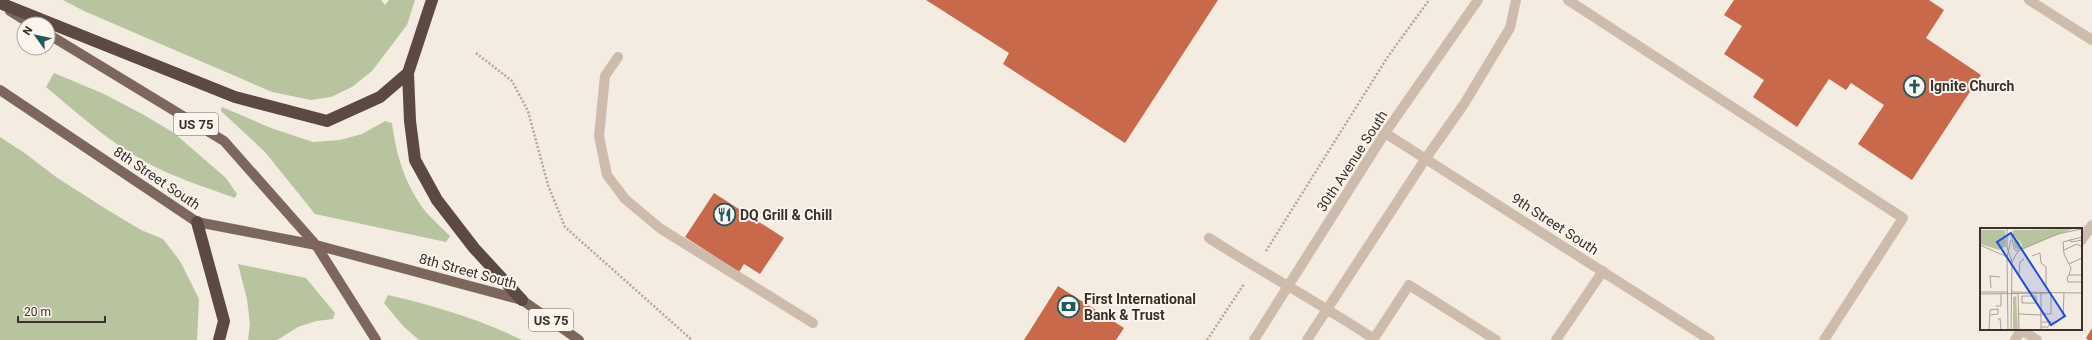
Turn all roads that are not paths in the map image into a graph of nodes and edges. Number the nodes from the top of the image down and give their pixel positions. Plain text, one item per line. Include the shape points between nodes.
1 (432, 0) edge
2 (1478, 0) edge
3 (1516, 0) edge
4 (1568, 0) edge
5 (2029, 0) edge
6 (0, 4) edge
7 (19, 16) edge
8 (56, 39) edge
9 (2092, 40) edge
10 (618, 57) dead end
11 (408, 73) junction
12 (0, 90) edge
13 (1385, 133) junction
14 (1426, 158) junction
15 (198, 222) junction
16 (2092, 225) edge
17 (1209, 238) dead end
18 (2082, 240) edge
19 (316, 245) junction
20 (1603, 271) junction
21 (1288, 286) junction
22 (522, 300) junction
23 (1327, 308) junction
24 (813, 323) dead end
25 (2022, 330) edge
26 (220, 340) edge
27 (376, 340) edge
28 (579, 340) edge
29 (1254, 340) edge
30 (1307, 340) edge
31 (1373, 340) edge
32 (1496, 340) edge
33 (1556, 340) edge
34 (1710, 340) edge
35 (1824, 340) edge
36 (2016, 340) edge
37 (2037, 340) edge

1 - 11 highway
2 - 13 street, 30th Avenue South
3 - 14 street via 1510,28 1464,104
4 - 35 street via 1903,218
5 - 9 street
6 - 7 main road
6 - 11 highway via 234,97 328,121 380,97
8 - 19 main road, US 75 via 224,141
10 - 24 street via 605,76 599,136 607,175 625,199 661,229
11 - 22 highway via 415,160 437,200 474,248
12 - 15 main road, 8th Street South / US 75
13 - 14 street, 9th Street South
13 - 21 street, 30th Avenue South
14 - 20 street, 9th Street South
14 - 23 street
15 - 19 main road, 8th Street South / US 75
15 - 26 highway via 224,321
16 - 18 street
17 - 21 street
19 - 22 main road, 8th Street South / US 75
19 - 27 main road, US 75
20 - 33 street
20 - 34 street, 9th Street South
21 - 23 street
21 - 29 street, 30th Avenue South
22 - 28 main road, 8th Street South / US 75
23 - 30 street
23 - 31 street
25 - 36 street
25 - 37 street
31 - 32 street via 1409,285

